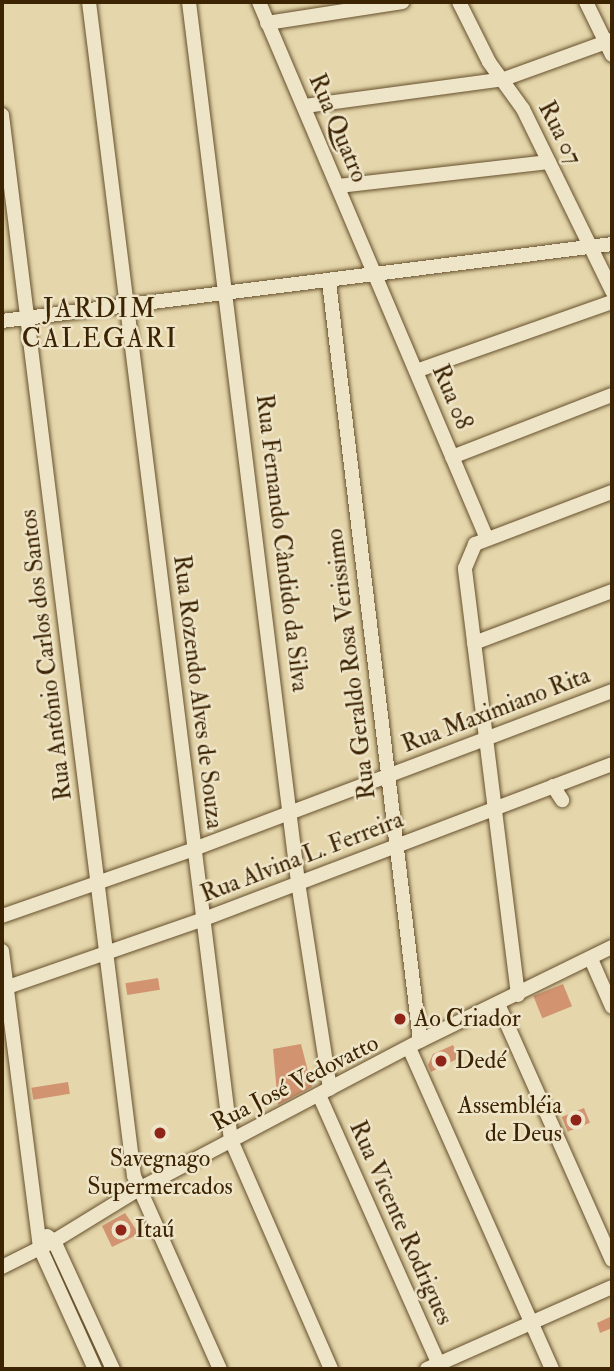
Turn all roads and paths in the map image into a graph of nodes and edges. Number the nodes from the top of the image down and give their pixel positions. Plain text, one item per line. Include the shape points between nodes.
1 (89, 2) edge
2 (189, 2) edge
3 (258, 2) edge
4 (402, 2) edge
5 (459, 2) edge
6 (586, 2) edge
7 (267, 23) junction
8 (610, 46) edge
9 (504, 79) junction
10 (304, 106) junction
11 (2, 115) edge
12 (549, 162) junction
13 (339, 186) junction
14 (612, 244) edge
15 (591, 247) junction
16 (374, 273) junction
17 (329, 282) junction
18 (612, 290) edge
19 (228, 294) junction
20 (612, 302) edge
21 (128, 305) junction
22 (28, 317) junction
23 (2, 321) edge
24 (416, 371) junction
25 (612, 395) edge
26 (453, 457) junction
27 (612, 492) edge
28 (487, 539) junction
29 (612, 591) edge
30 (474, 643) junction
31 (612, 691) edge
32 (484, 738) junction
33 (612, 764) edge
34 (387, 775) junction
35 (553, 786) junction
36 (562, 800) dead end
37 (292, 809) junction
38 (494, 809) junction
39 (395, 846) junction
40 (194, 849) junction
41 (298, 882) junction
42 (96, 884) junction
43 (2, 916) edge
44 (204, 919) junction
45 (612, 947) edge
46 (2, 951) edge
47 (103, 955) junction
48 (591, 958) junction
49 (4, 989) edge
50 (518, 995) junction
51 (498, 1004) junction
52 (612, 1007) edge
53 (415, 1045) junction
54 (325, 1092) junction
55 (230, 1140) junction
56 (139, 1189) junction
57 (38, 1230) junction
58 (54, 1241) junction
59 (40, 1248) junction
60 (612, 1260) edge
61 (2, 1266) edge
62 (612, 1287) edge
63 (531, 1322) junction
64 (435, 1368) edge
65 (95, 1369) edge
66 (113, 1369) edge
67 (220, 1369) edge
68 (331, 1369) edge
69 (552, 1369) edge

1 - 21 street, Rua Rozendo Alves de Souza
2 - 19 street, Rua Fernando Cândido da Silva
3 - 7 street, Rua Quatro
4 - 7 street
5 - 9 street, Rua 07 via 476,41
6 - 8 street
7 - 10 street, Rua Quatro
8 - 9 street
9 - 10 street
9 - 12 street, Rua 07
10 - 13 street, Rua Quatro
11 - 22 street, Rua Antônio Carlos dos Santos
12 - 13 street
12 - 15 street, Rua 07
13 - 16 street, Rua Quatro
14 - 15 street
15 - 16 street
15 - 18 street, Rua 07
16 - 17 street
16 - 24 street, Rua 08
17 - 19 street
17 - 34 street, Rua Geraldo Rosa Verissimo
19 - 21 street
19 - 37 street, Rua Fernando Cândido da Silva
20 - 24 street
21 - 22 street
21 - 40 street, Rua Rozendo Alves de Souza
22 - 23 street
22 - 42 street, Rua Antônio Carlos dos Santos
24 - 26 street, Rua 08
25 - 26 street
26 - 28 street, Rua 08
27 - 28 street
28 - 30 street via 475,544 465,568
29 - 30 street
30 - 32 street
31 - 32 street, Rua Maximiano Rita
32 - 34 street, Rua Maximiano Rita
32 - 38 street
33 - 35 street, Rua Alvina L. Ferreira
34 - 37 street, Rua Maximiano Rita
34 - 39 street, Rua Geraldo Rosa Verissimo
35 - 36 street
35 - 38 street, Rua Alvina L. Ferreira
37 - 40 street, Rua Maximiano Rita
37 - 41 street, Rua Fernando Cândido da Silva
38 - 39 street, Rua Alvina L. Ferreira
38 - 50 street
39 - 41 street, Rua Alvina L. Ferreira
39 - 53 street, Rua Geraldo Rosa Verissimo
40 - 42 street, Rua Maximiano Rita
40 - 44 street, Rua Rozendo Alves de Souza
41 - 44 street, Rua Alvina L. Ferreira
41 - 54 street, Rua Fernando Cândido da Silva
42 - 43 street, Rua Maximiano Rita
42 - 47 street, Rua Antônio Carlos dos Santos
44 - 47 street, Rua Alvina L. Ferreira
44 - 55 street, Rua Rozendo Alves de Souza
45 - 48 street, Rua José Vedovatto
46 - 49 street
47 - 49 street, Rua Alvina L. Ferreira
47 - 56 street, Rua Antônio Carlos dos Santos
48 - 50 street, Rua José Vedovatto
48 - 52 street
49 - 57 street
50 - 51 street, Rua José Vedovatto
51 - 53 street, Rua José Vedovatto
51 - 60 street
53 - 54 street, Rua José Vedovatto
53 - 63 street, Rua Geraldo Rosa Verissimo
54 - 55 street, Rua José Vedovatto
54 - 64 street, Rua Vicente Rodrigues
55 - 56 street, Rua José Vedovatto
55 - 68 street, Rua Rozendo Alves de Souza
56 - 58 street, Rua José Vedovatto
56 - 67 street, Rua Antônio Carlos dos Santos
57 - 58 street
57 - 59 street
58 - 59 street, Rua José Vedovatto
58 - 66 street
59 - 61 street, Rua José Vedovatto
59 - 65 street
62 - 63 street
63 - 64 street
63 - 69 street, Rua Geraldo Rosa Verissimo

